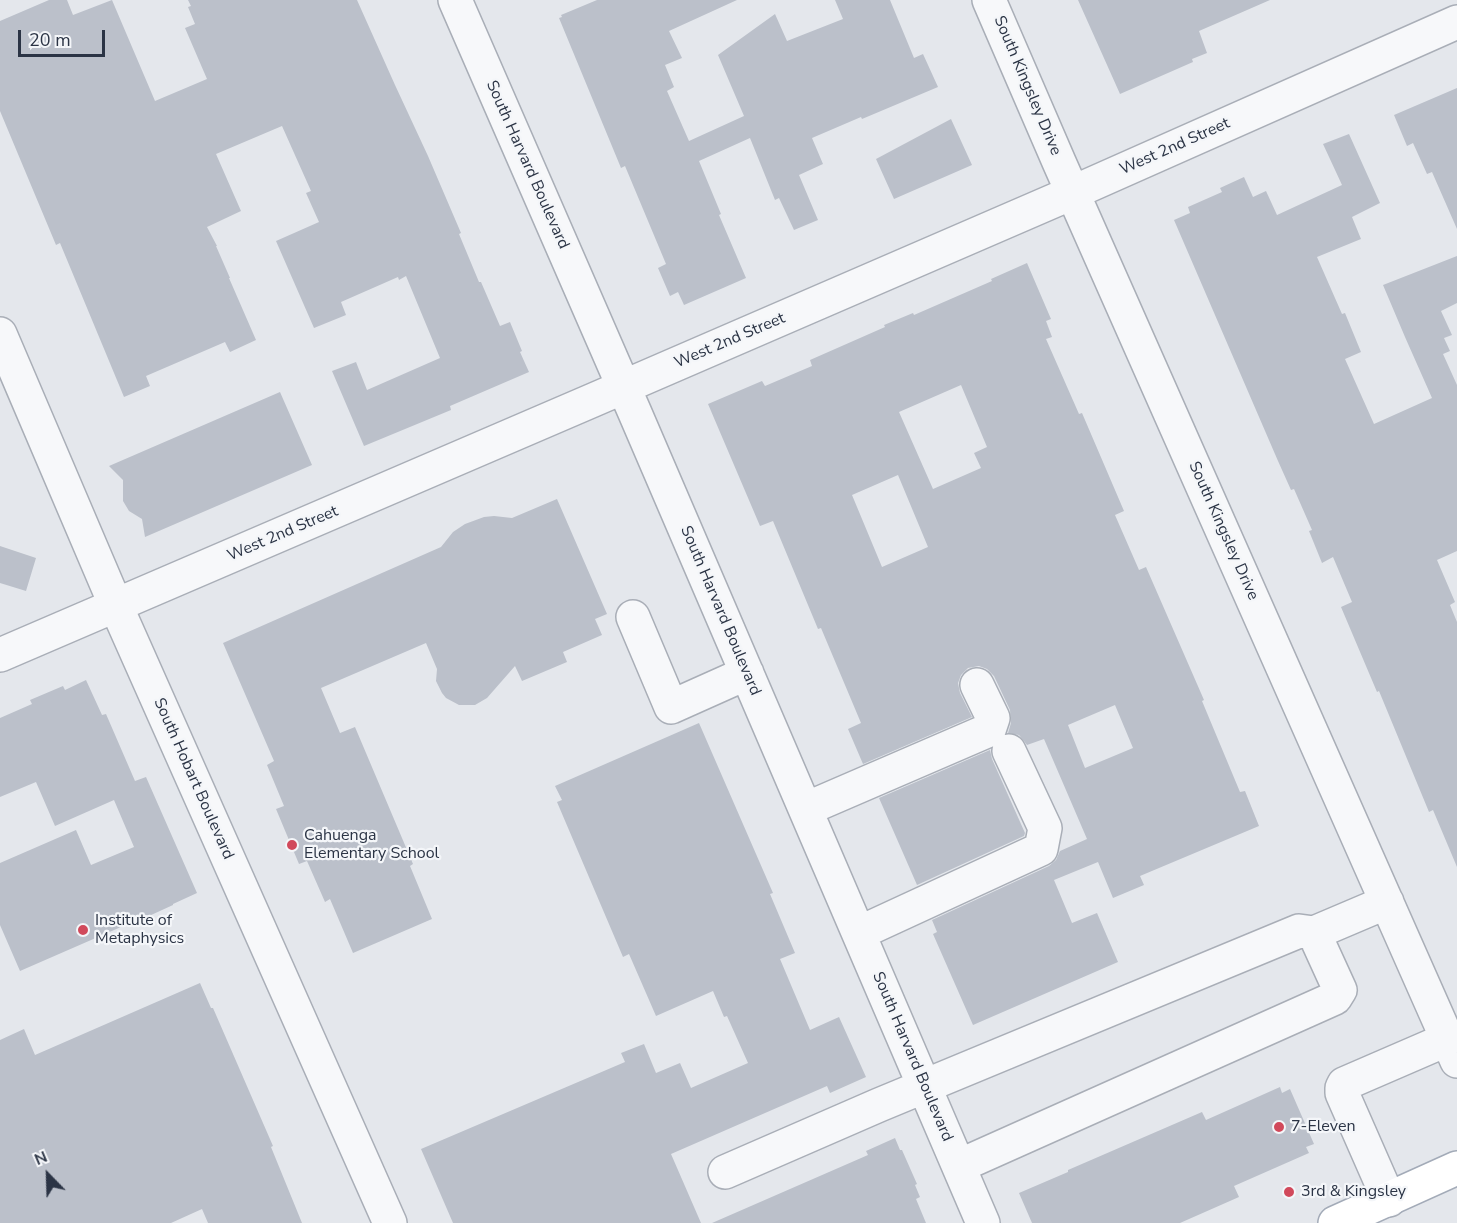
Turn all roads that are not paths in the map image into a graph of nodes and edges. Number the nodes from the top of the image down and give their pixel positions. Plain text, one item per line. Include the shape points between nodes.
1 (455, 0) edge
2 (989, 0) edge
3 (1457, 22) edge
4 (1074, 192) junction
5 (0, 334) edge
6 (624, 387) junction
7 (116, 606) junction
8 (633, 617) dead end
9 (0, 655) edge
10 (747, 672) junction
11 (977, 685) dead end
12 (1009, 751) dead end
13 (806, 809) junction
14 (1388, 902) junction
15 (859, 933) junction
16 (1314, 933) junction
17 (1452, 1050) edge
18 (925, 1087) junction
19 (981, 1156) junction
20 (1457, 1168) edge
21 (725, 1172) dead end
22 (1389, 1200) junction
23 (384, 1221) edge
24 (983, 1223) edge
25 (1335, 1223) edge

1 - 6 street, South Harvard Boulevard
2 - 4 street, South Kingsley Drive
3 - 4 street, West 2nd Street
4 - 6 street, West 2nd Street
4 - 14 street, South Kingsley Drive
5 - 7 street, South Hobart Boulevard
6 - 7 street, West 2nd Street
6 - 10 street, South Harvard Boulevard
7 - 9 street, West 2nd Street
7 - 23 street, South Hobart Boulevard
8 - 10 street via 671,707
10 - 13 street, South Harvard Boulevard
11 - 13 street via 993,718 989,730
12 - 15 street via 1045,828 1041,849
13 - 15 street, South Harvard Boulevard
14 - 16 street
14 - 17 street, South Kingsley Drive
15 - 18 street, South Harvard Boulevard
16 - 18 street via 1299,931
16 - 19 street via 1340,990 1335,998
17 - 22 street via 1344,1084 1342,1088
18 - 19 street, South Harvard Boulevard
18 - 21 street
19 - 24 street, South Harvard Boulevard
20 - 22 main road
22 - 25 main road

